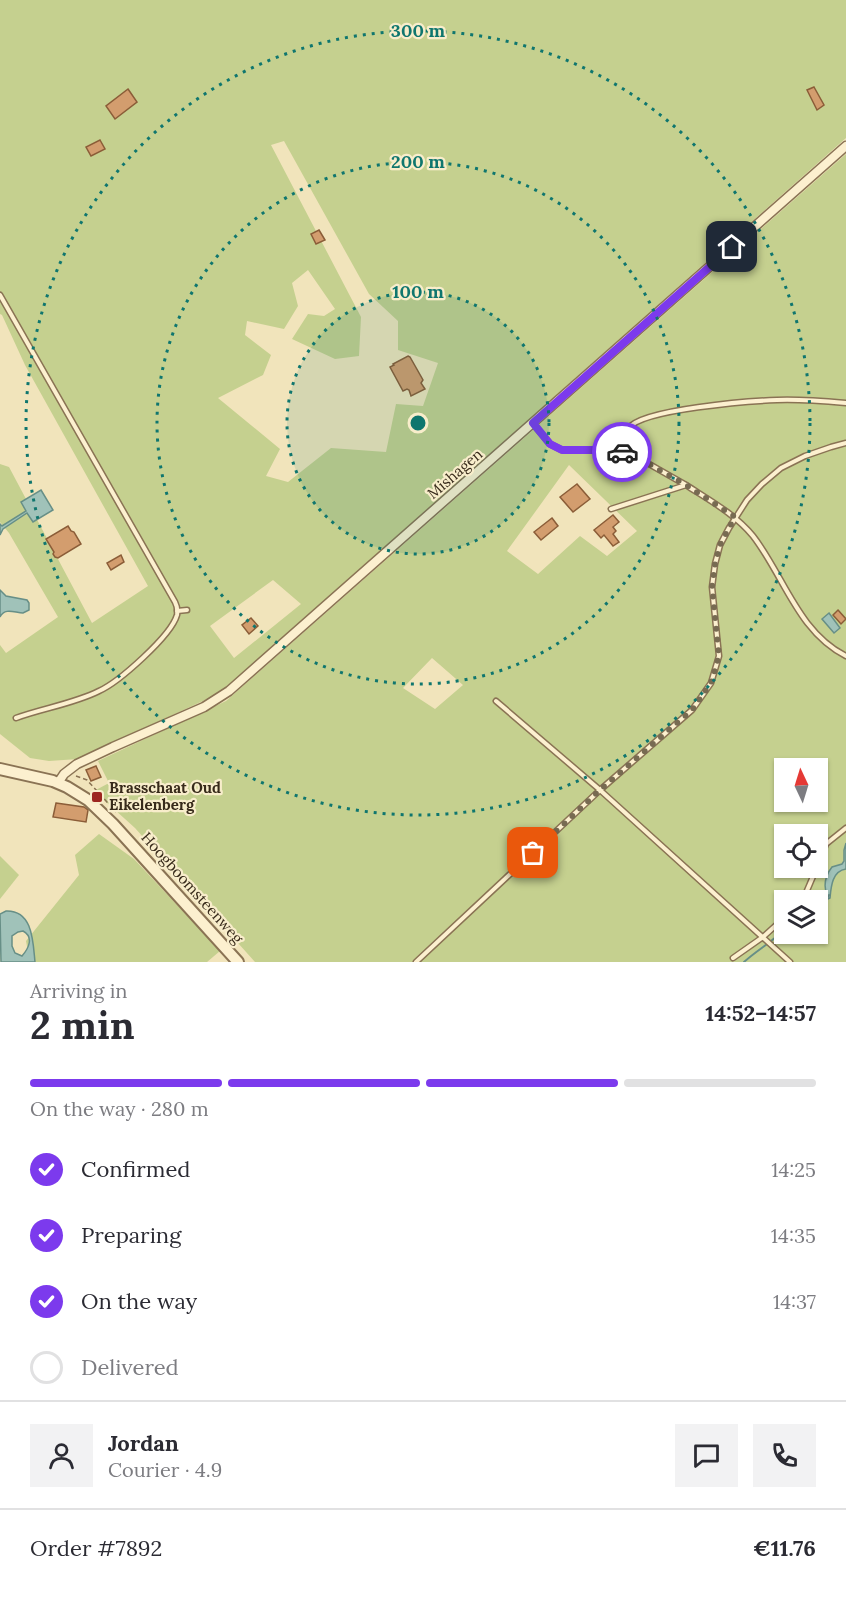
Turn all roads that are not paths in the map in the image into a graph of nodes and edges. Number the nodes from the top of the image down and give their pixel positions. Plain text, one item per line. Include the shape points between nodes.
1 (846, 146) edge
2 (0, 295) edge
3 (846, 403) edge
4 (533, 423) junction
5 (846, 443) edge
6 (636, 457) junction
7 (686, 485) junction
8 (611, 509) dead end
9 (735, 517) junction
10 (187, 610) dead end
11 (177, 611) junction
12 (846, 656) edge
13 (496, 701) dead end
14 (16, 718) dead end
15 (0, 769) edge
16 (58, 783) junction
17 (600, 790) junction
18 (846, 828) edge
19 (828, 842) edge
20 (774, 927) edge
21 (763, 937) junction
22 (733, 958) dead end
23 (238, 962) edge
24 (416, 962) edge
25 (790, 962) edge

1 - 4 street, Mishagen
2 - 11 lane
3 - 6 lane via 777,400 646,418 630,426 626,433 626,441
4 - 6 lane via 550,444 562,450 610,450
4 - 16 street, Mishagen via 229,691 198,710 77,764
5 - 9 lane via 781,468
6 - 7 lane
7 - 8 lane
7 - 9 lane
9 - 12 lane via 753,536 807,622 820,638
9 - 17 lane via 715,564 712,587 719,656 711,683 692,710
10 - 11 lane
11 - 14 lane via 162,637 131,669 101,690
13 - 17 lane
15 - 16 street, Hoogboomsteenweg
16 - 23 street, Hoogboomsteenweg via 105,815
17 - 21 lane
17 - 24 lane
18 - 19 lane
20 - 21 lane
21 - 22 lane
21 - 25 lane

